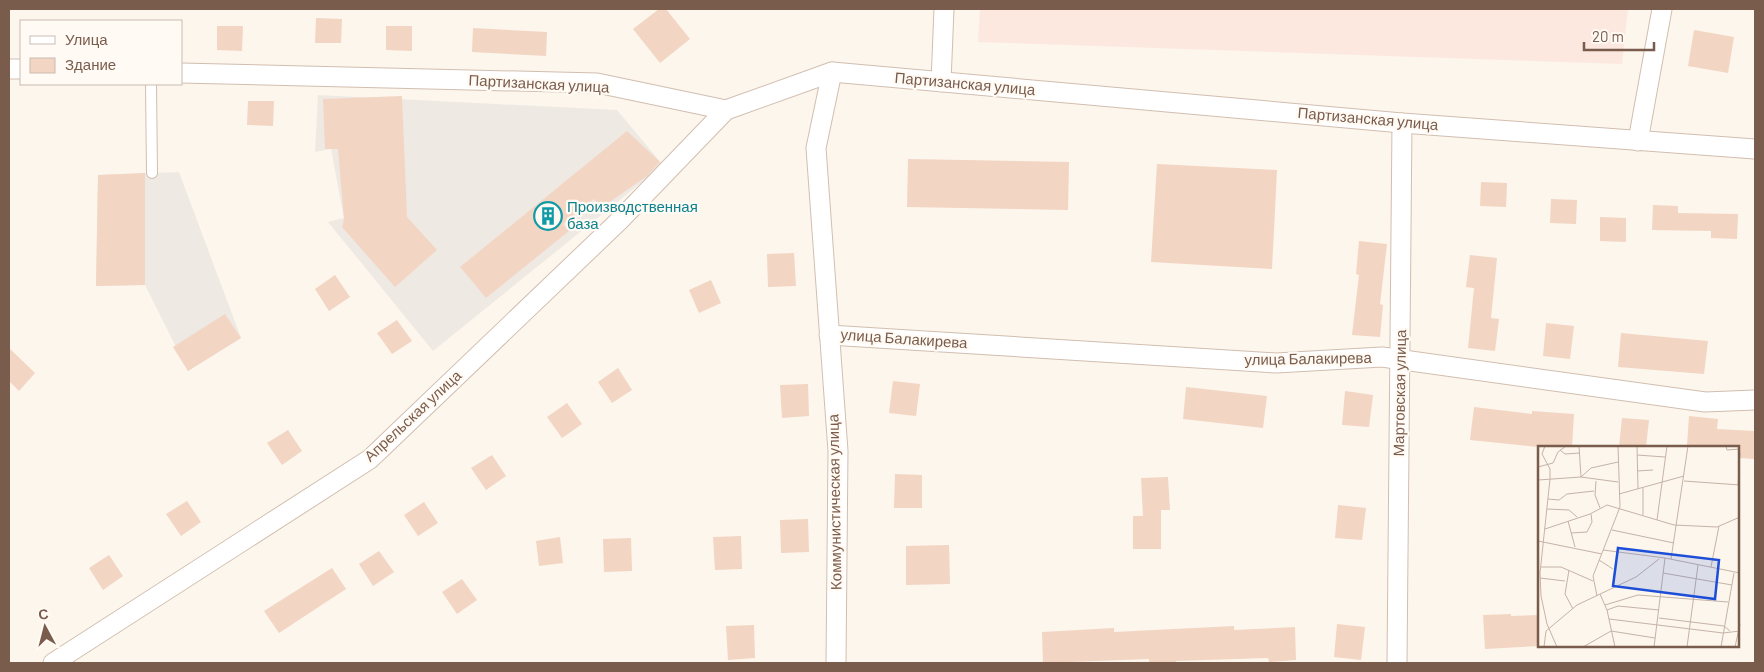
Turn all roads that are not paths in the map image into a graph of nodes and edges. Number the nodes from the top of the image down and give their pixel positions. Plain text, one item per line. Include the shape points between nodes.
1 (944, 9) edge
2 (1662, 9) edge
3 (832, 72) junction
4 (182, 73) edge
5 (941, 82) junction
6 (151, 85) edge
7 (726, 110) junction
8 (1402, 123) junction
9 (1638, 141) junction
10 (1755, 149) edge
11 (152, 173) dead end
12 (829, 335) junction
13 (1400, 360) junction
14 (1755, 400) edge
15 (53, 663) edge
16 (836, 663) edge
17 (1397, 663) edge

1 - 5 street
2 - 9 street
3 - 5 street, Партизанская улица
3 - 7 street, Партизанская улица
3 - 12 street, Коммунистическая улица via 816,148
4 - 7 street, Партизанская улица via 597,83
5 - 8 street, Партизанская улица
6 - 11 lane
7 - 15 street, Апрельская улица via 620,220 370,459
8 - 9 street, Партизанская улица
8 - 13 street, Мартовская улица
9 - 10 street, Партизанская улица
12 - 13 street, улица Балакирева via 1276,363 1382,357
12 - 16 street, Коммунистическая улица via 838,452
13 - 14 street, улица Балакирева via 1705,402
13 - 17 street, Мартовская улица

